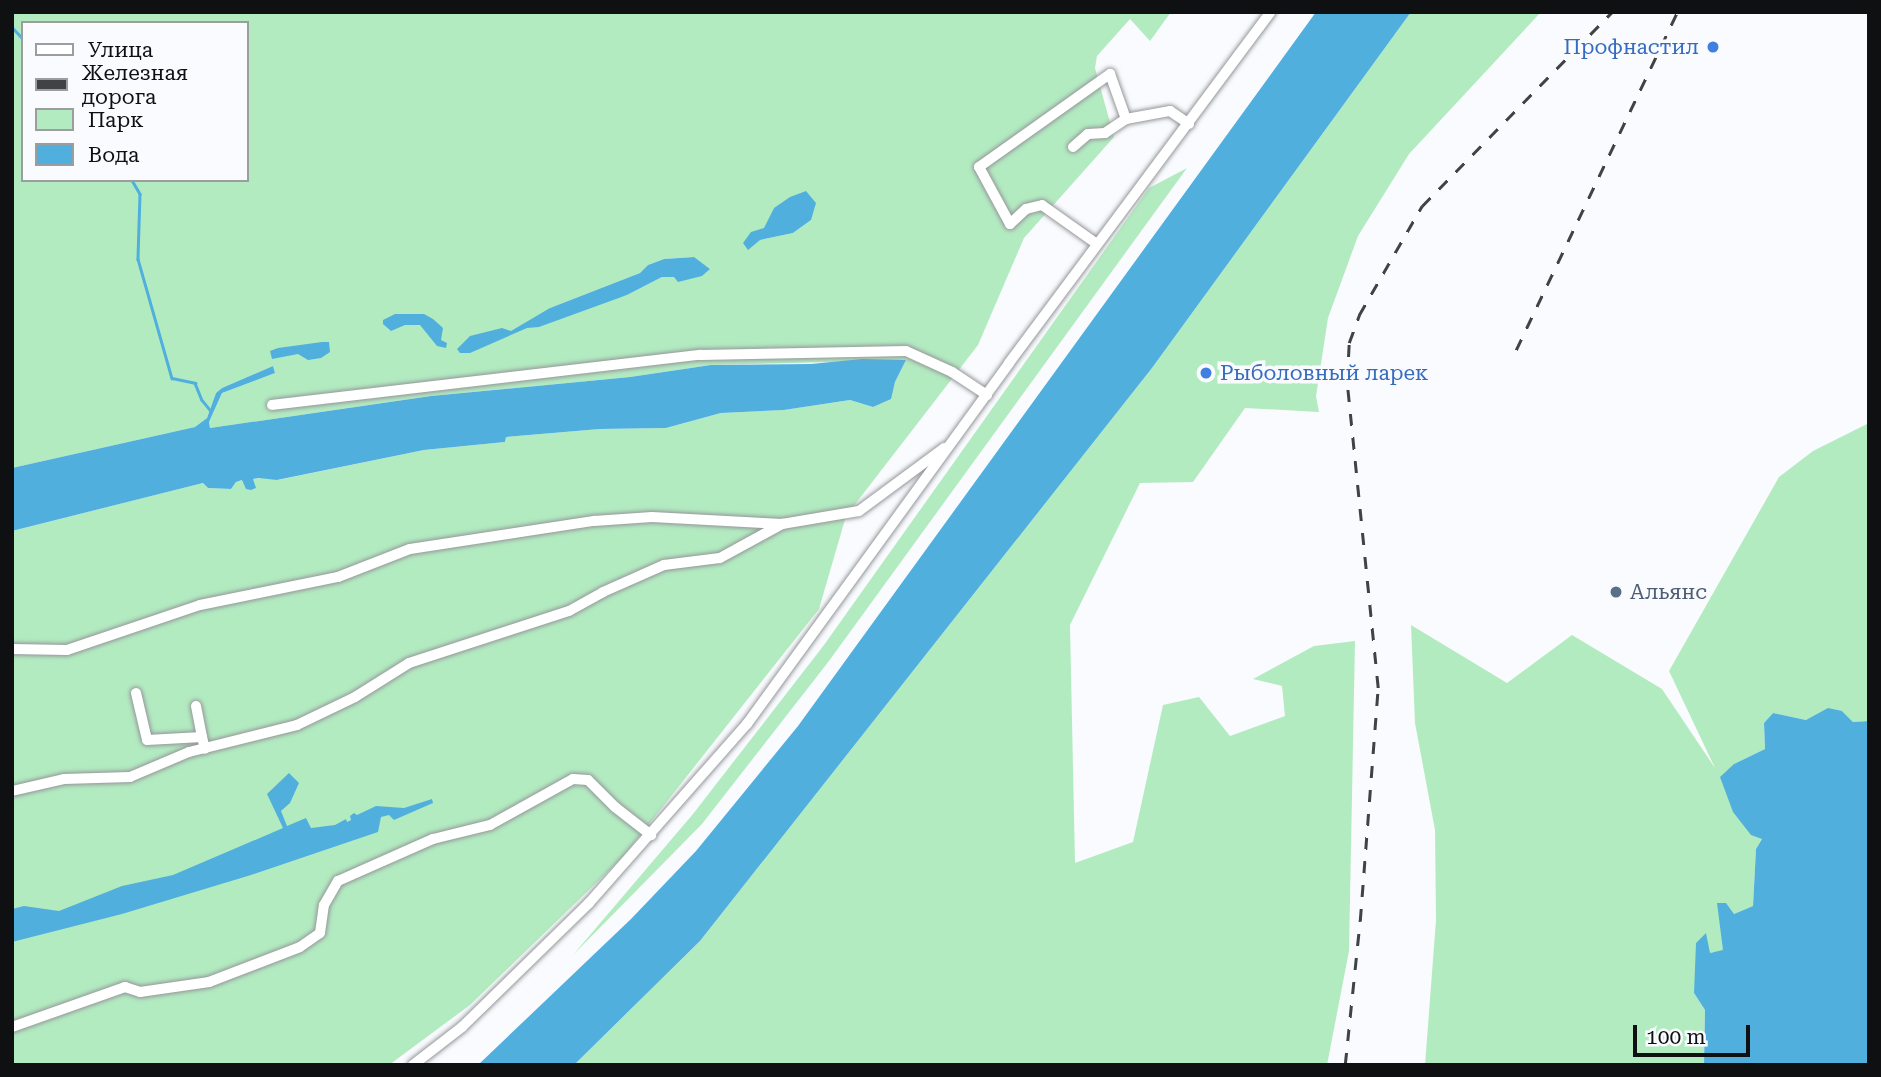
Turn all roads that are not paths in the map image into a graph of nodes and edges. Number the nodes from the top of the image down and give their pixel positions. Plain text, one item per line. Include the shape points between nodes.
1 (1271, 12) edge
2 (1126, 119) junction
3 (1189, 124) junction
4 (1073, 147) dead end
5 (1097, 244) junction
6 (987, 395) junction
7 (272, 405) dead end
8 (951, 443) junction
9 (782, 524) junction
10 (12, 649) edge
11 (136, 693) dead end
12 (196, 706) dead end
13 (202, 737) junction
14 (147, 740) junction
15 (135, 743) dead end
16 (205, 750) junction
17 (12, 791) edge
18 (651, 835) junction
19 (12, 1027) edge
20 (414, 1065) edge

1 - 3 street
2 - 3 street via 1170,111
2 - 4 street via 1105,133 1088,134
2 - 5 street via 1110,74 979,167 1010,224 1026,209 1042,205
3 - 5 street
5 - 6 street
6 - 7 street via 952,372 906,351 700,355
6 - 8 street
8 - 9 street via 859,511
8 - 18 street via 747,724
9 - 10 street via 617,519 410,548 338,577 200,605 68,650
9 - 16 street via 720,558 664,565 569,611 409,663 355,697 297,725
11 - 14 street
12 - 13 street
13 - 14 street
13 - 16 street
14 - 15 street
16 - 17 street via 189,752 130,777 64,779
18 - 19 street via 588,780 573,779 490,825 433,839 338,881 324,905 320,933 300,947 209,982 140,992 125,987
18 - 20 street via 520,972

